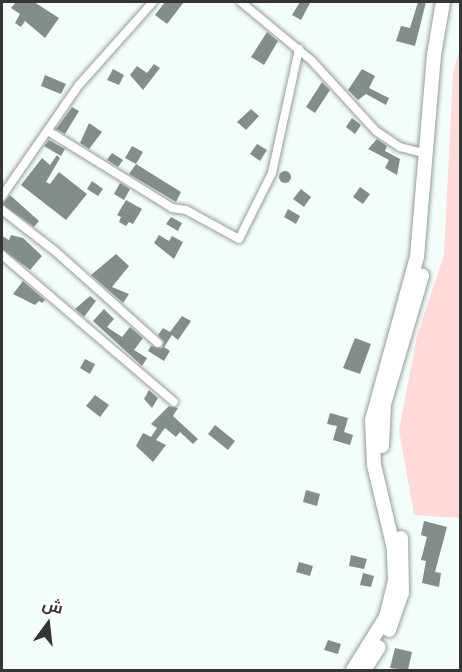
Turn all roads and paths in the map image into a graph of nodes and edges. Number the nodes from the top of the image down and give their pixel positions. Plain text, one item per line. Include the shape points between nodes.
1 (153, 2) edge
2 (241, 2) edge
3 (442, 2) edge
4 (452, 2) edge
5 (299, 49) junction
6 (48, 131) junction
7 (426, 154) junction
8 (2, 196) edge
9 (2, 210) edge
10 (2, 255) edge
11 (158, 343) dead end
12 (174, 402) dead end
13 (353, 670) edge
14 (364, 670) edge

1 - 6 street via 86,78
2 - 5 street
3 - 7 highway
4 - 14 highway via 443,57 426,261 382,421 383,462 404,558 402,593 392,625
5 - 6 street via 272,173 239,239 186,210 172,208
5 - 7 street via 376,131 400,147
6 - 8 street
7 - 13 highway via 417,257 372,420 374,465 394,549 395,582 386,617
9 - 11 street via 47,244
10 - 12 street

